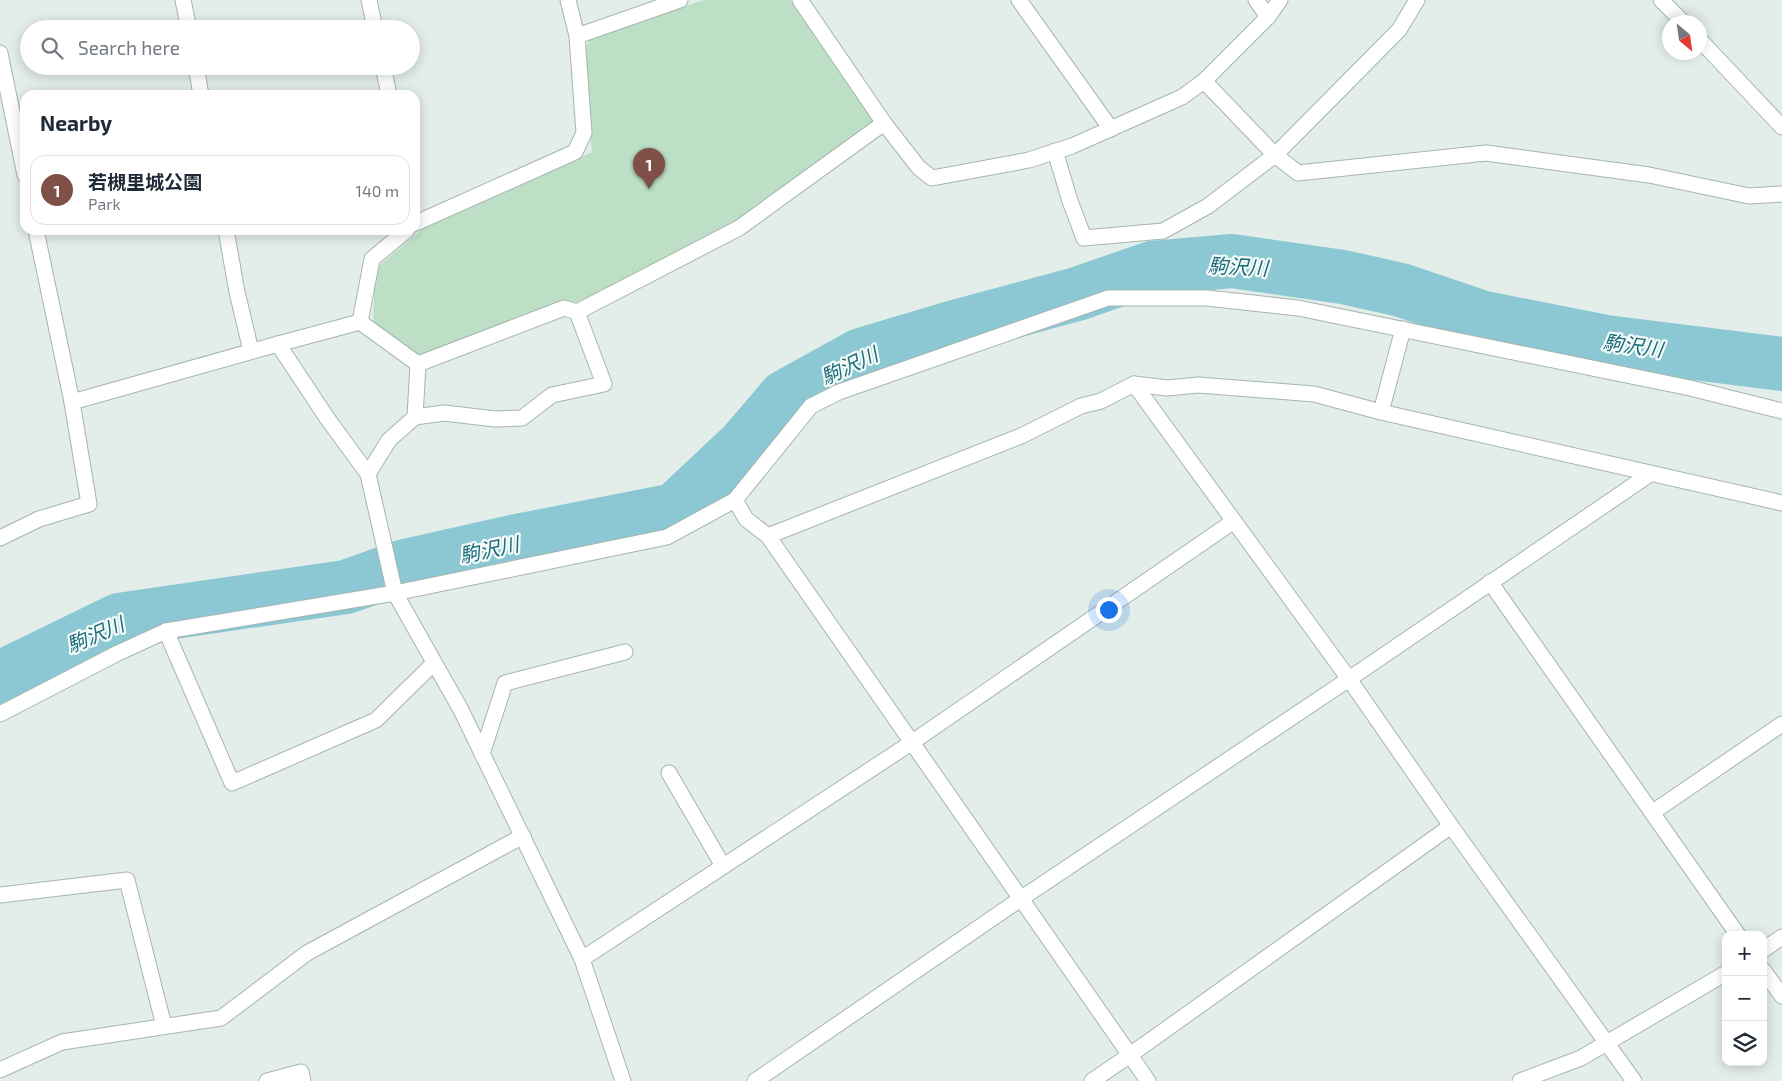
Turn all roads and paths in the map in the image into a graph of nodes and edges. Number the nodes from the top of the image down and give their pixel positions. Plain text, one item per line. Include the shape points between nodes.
1 (183, 0) edge
2 (369, 0) edge
3 (568, 0) edge
4 (680, 0) edge
5 (800, 0) edge
6 (1019, 0) edge
7 (1256, 0) edge
8 (1280, 0) edge
9 (1417, 0) edge
10 (1661, 0) edge
11 (1675, 15) edge
12 (1268, 17) junction
13 (187, 20) edge
14 (373, 20) edge
15 (577, 36) junction
16 (1707, 47) edge
17 (0, 52) edge
18 (198, 75) edge
19 (385, 75) edge
20 (1204, 81) junction
21 (200, 90) edge
22 (388, 90) edge
23 (884, 123) junction
24 (1782, 127) edge
25 (1111, 128) junction
26 (20, 150) edge
27 (1055, 151) junction
28 (1275, 156) junction
29 (1782, 194) edge
30 (420, 221) edge
31 (37, 235) edge
32 (227, 235) edge
33 (400, 235) edge
34 (577, 312) junction
35 (360, 322) junction
36 (1403, 329) junction
37 (278, 344) junction
38 (251, 351) junction
39 (418, 364) junction
40 (1134, 384) junction
41 (72, 402) junction
42 (1782, 411) edge
43 (1381, 412) junction
44 (415, 417) junction
45 (368, 474) junction
46 (1650, 474) junction
47 (735, 500) junction
48 (1782, 503) edge
49 (1234, 521) junction
50 (768, 536) junction
51 (0, 538) edge
52 (1490, 582) junction
53 (395, 593) junction
54 (166, 631) junction
55 (625, 652) dead end
56 (434, 663) junction
57 (1349, 679) junction
58 (0, 714) edge
59 (1782, 724) edge
60 (911, 743) junction
61 (482, 754) junction
62 (669, 773) dead end
63 (1653, 812) junction
64 (1451, 826) junction
65 (523, 836) junction
66 (723, 866) junction
67 (0, 895) edge
68 (1022, 898) junction
69 (1735, 931) edge
70 (1782, 938) edge
71 (1767, 947) edge
72 (582, 959) junction
73 (1722, 975) edge
74 (1767, 975) edge
75 (1782, 996) edge
76 (164, 1026) junction
77 (1607, 1043) junction
78 (1130, 1055) junction
79 (0, 1070) edge
80 (267, 1081) edge
81 (303, 1081) edge
82 (623, 1081) edge
83 (755, 1081) edge
84 (1092, 1081) edge
85 (1148, 1081) edge
86 (1520, 1081) edge
87 (1634, 1081) edge

1 - 13 street
2 - 14 street
3 - 15 street
4 - 15 street
5 - 23 street
6 - 25 street
7 - 12 street
8 - 12 street
9 - 28 street via 1399,30
10 - 11 street
12 - 20 street
15 - 30 street via 584,133 575,152
16 - 24 street
17 - 26 street
18 - 21 street
19 - 22 street
20 - 25 street via 1182,97
20 - 28 street
23 - 27 street via 919,168 932,178 1030,160
23 - 34 street via 739,228
25 - 27 street
27 - 28 street via 1084,238 1163,231 1208,206
28 - 29 street via 1298,173 1486,153 1648,175 1749,196
31 - 41 street
32 - 38 street
33 - 35 street via 372,259
34 - 39 street via 564,308
34 - 44 street via 604,384 552,395 522,418 494,419 444,413
35 - 37 street
35 - 39 street
36 - 42 street via 1690,388
36 - 43 street
36 - 47 street via 1298,308 1207,298 1108,298 839,392 811,406
37 - 38 street
37 - 45 street
38 - 41 street
39 - 44 street
40 - 43 street via 1167,388 1198,385 1314,394
40 - 49 street
40 - 50 street via 1021,436
41 - 51 street via 89,504 39,519
43 - 46 street
44 - 45 street via 389,440
45 - 53 street
46 - 48 street
46 - 52 street
47 - 50 street via 746,519
47 - 53 street via 667,537
49 - 57 street
49 - 60 street
50 - 60 street
52 - 57 street
52 - 63 street
53 - 54 street
53 - 56 street
54 - 56 street via 232,783 376,720
54 - 58 street via 118,652
55 - 61 street via 505,683
56 - 61 street
57 - 64 street
57 - 68 street
59 - 63 street
60 - 66 street
60 - 68 street
61 - 65 street
62 - 66 street
63 - 69 street
64 - 77 street
64 - 78 street
65 - 72 street
65 - 76 street via 306,953 221,1018
66 - 72 street
67 - 76 street via 128,880
68 - 78 street
68 - 83 street
70 - 71 street
72 - 82 street
73 - 77 street
74 - 75 street
76 - 79 street via 62,1042
77 - 86 street via 1581,1058
77 - 87 street
78 - 84 street
78 - 85 street
80 - 81 street via 301,1072

